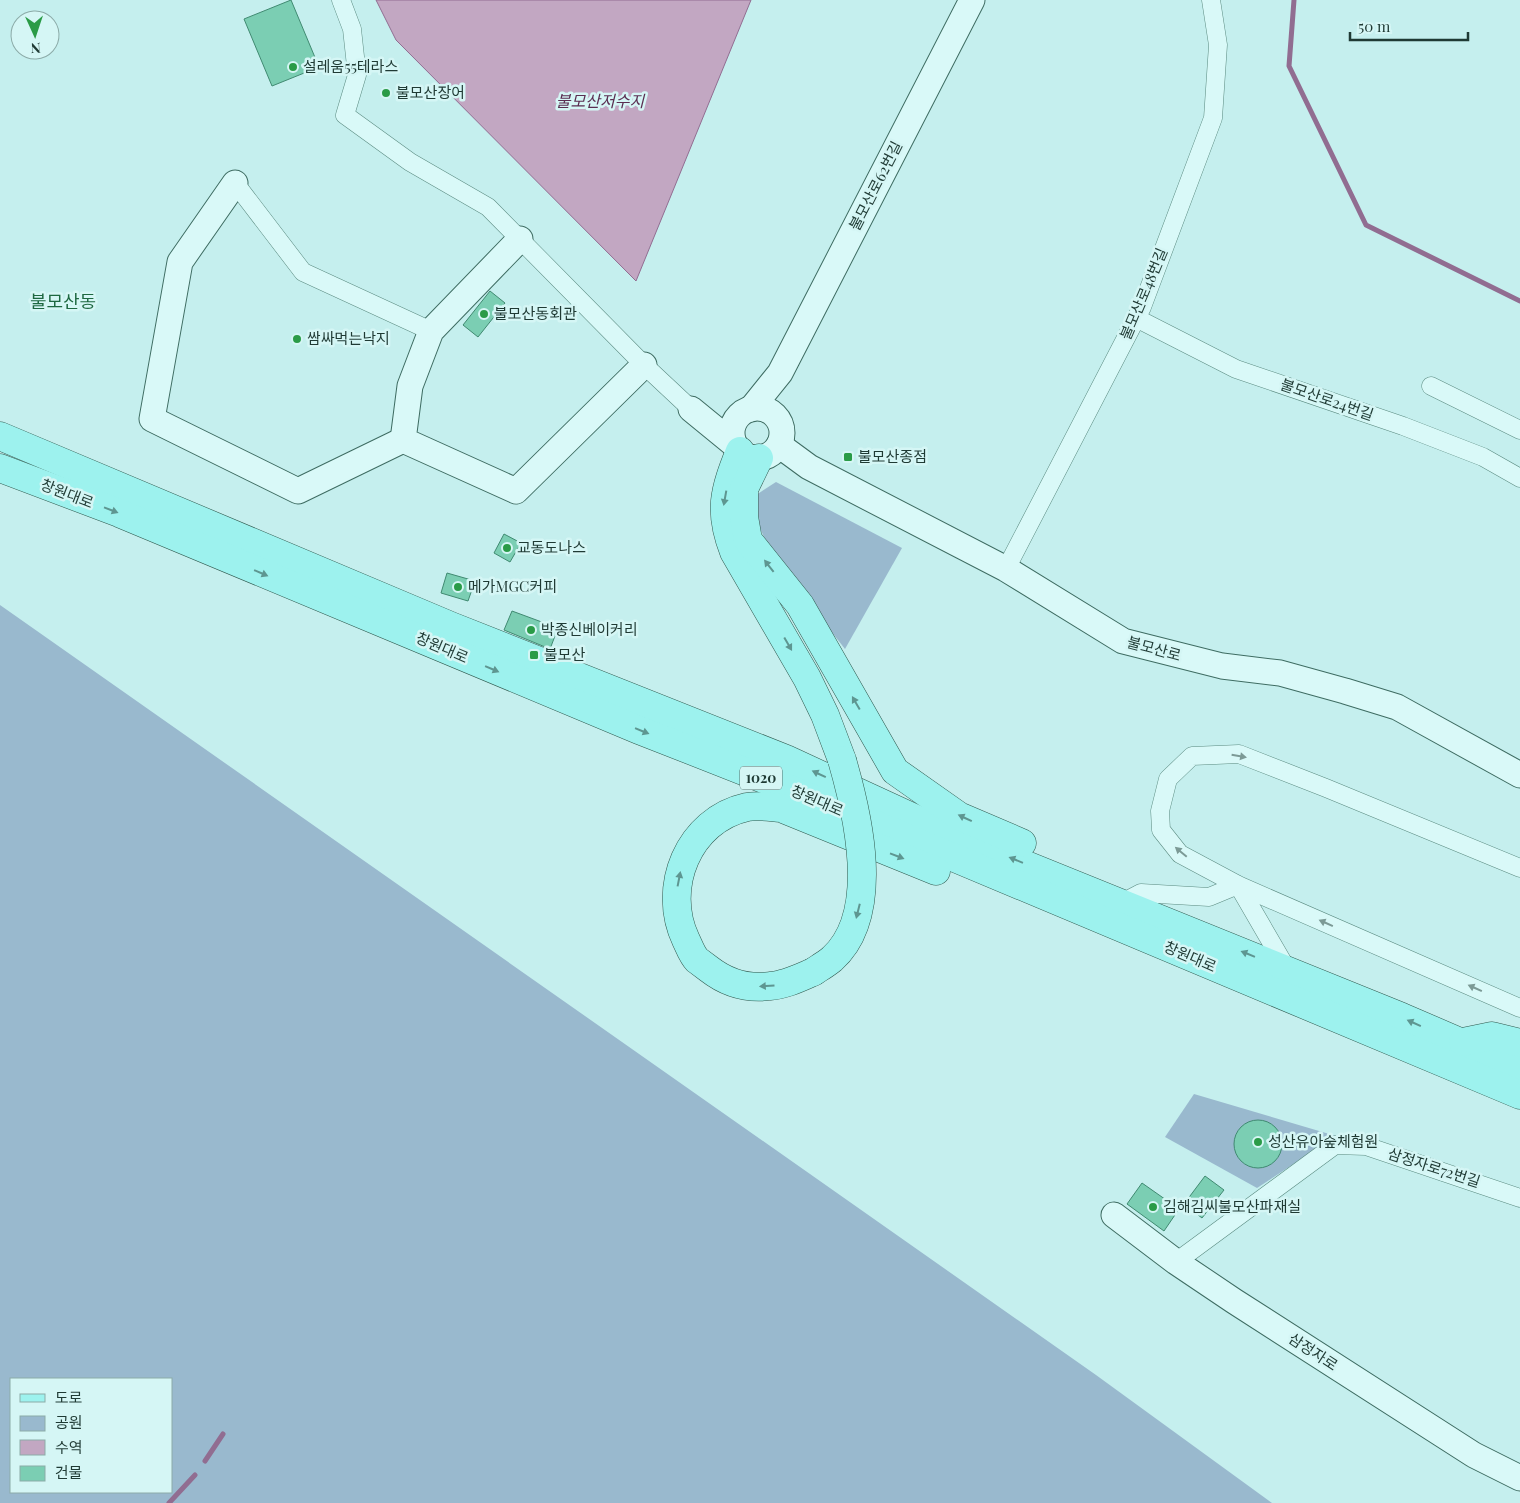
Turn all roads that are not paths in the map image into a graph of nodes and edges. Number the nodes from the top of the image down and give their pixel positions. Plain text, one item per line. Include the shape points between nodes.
1 (341, 0) edge
2 (972, 0) edge
3 (1211, 0) edge
4 (235, 183) joint
5 (520, 239) junction
6 (1136, 318) junction
7 (431, 331) junction
8 (644, 365) junction
9 (1431, 386) dead end
10 (691, 409) joint
11 (1520, 430) edge
12 (0, 436) edge
13 (755, 439) junction
14 (403, 440) junction
15 (0, 468) edge
16 (1520, 478) edge
17 (1006, 569) junction
18 (1520, 775) edge
19 (1520, 868) edge
20 (1238, 885) junction
21 (1116, 900) junction
22 (1065, 904) junction
23 (1288, 971) junction
24 (1520, 1008) edge
25 (1459, 1042) junction
26 (1520, 1044) edge
27 (1520, 1068) edge
28 (1520, 1095) edge
29 (1520, 1198) edge
30 (1114, 1215) dead end
31 (1176, 1262) junction
32 (1520, 1478) edge

1 - 5 street via 352,28 357,75 345,115 410,162 488,207
2 - 13 street, 불모산로62번길 via 780,373
3 - 6 street, 불모산로48번길 via 1218,45 1213,118
4 - 7 street via 303,272
4 - 14 street via 180,262 152,419 298,491
5 - 7 street
5 - 8 street
6 - 16 street, 불모산로24번길 via 1236,369 1483,457
6 - 17 street, 불모산로48번길
7 - 14 street via 410,386
8 - 10 street
8 - 14 street via 516,491
9 - 11 street
10 - 13 street, 불모산로
21 -> 12 main road, 창원대로 / 1020 via 942,831 786,759 451,626
13 - 17 street, 불모산로
21 -> 13 main road via 1103,879 959,816 895,771 800,606 748,540 744,489
13 -> 22 main road, bridge via 729,479 724,508 726,532 734,552 807,678 842,760 859,830 862,877 859,910 849,936 833,958 813,972 792,980 770,986 742,986 719,976 697,959 680,928 676,912 680,871 687,851 713,823 746,807 781,808 856,840 1029,907
15 -> 22 main road, 창원대로 / 1020 via 119,513
17 - 18 street, 불모산로 via 1123,641 1222,666 1280,673 1397,707
20 -> 19 street via 1180,854 1161,830 1160,811 1168,779 1192,756 1239,754
20 - 21 street via 1209,897 1141,893
20 - 23 street
24 -> 20 street
23 -> 21 main road, 창원대로 / 1020
22 - 28 main road, 창원대로 / 1020
25 -> 23 main road, 창원대로 / 1020
25 - 26 main road via 1492,1036
25 - 27 main road, 창원대로 / 1020
29 - 31 street, 삼정자로72번길 via 1366,1146 1335,1145
30 - 31 street, 삼정자로
31 - 32 street, 삼정자로 via 1474,1454

